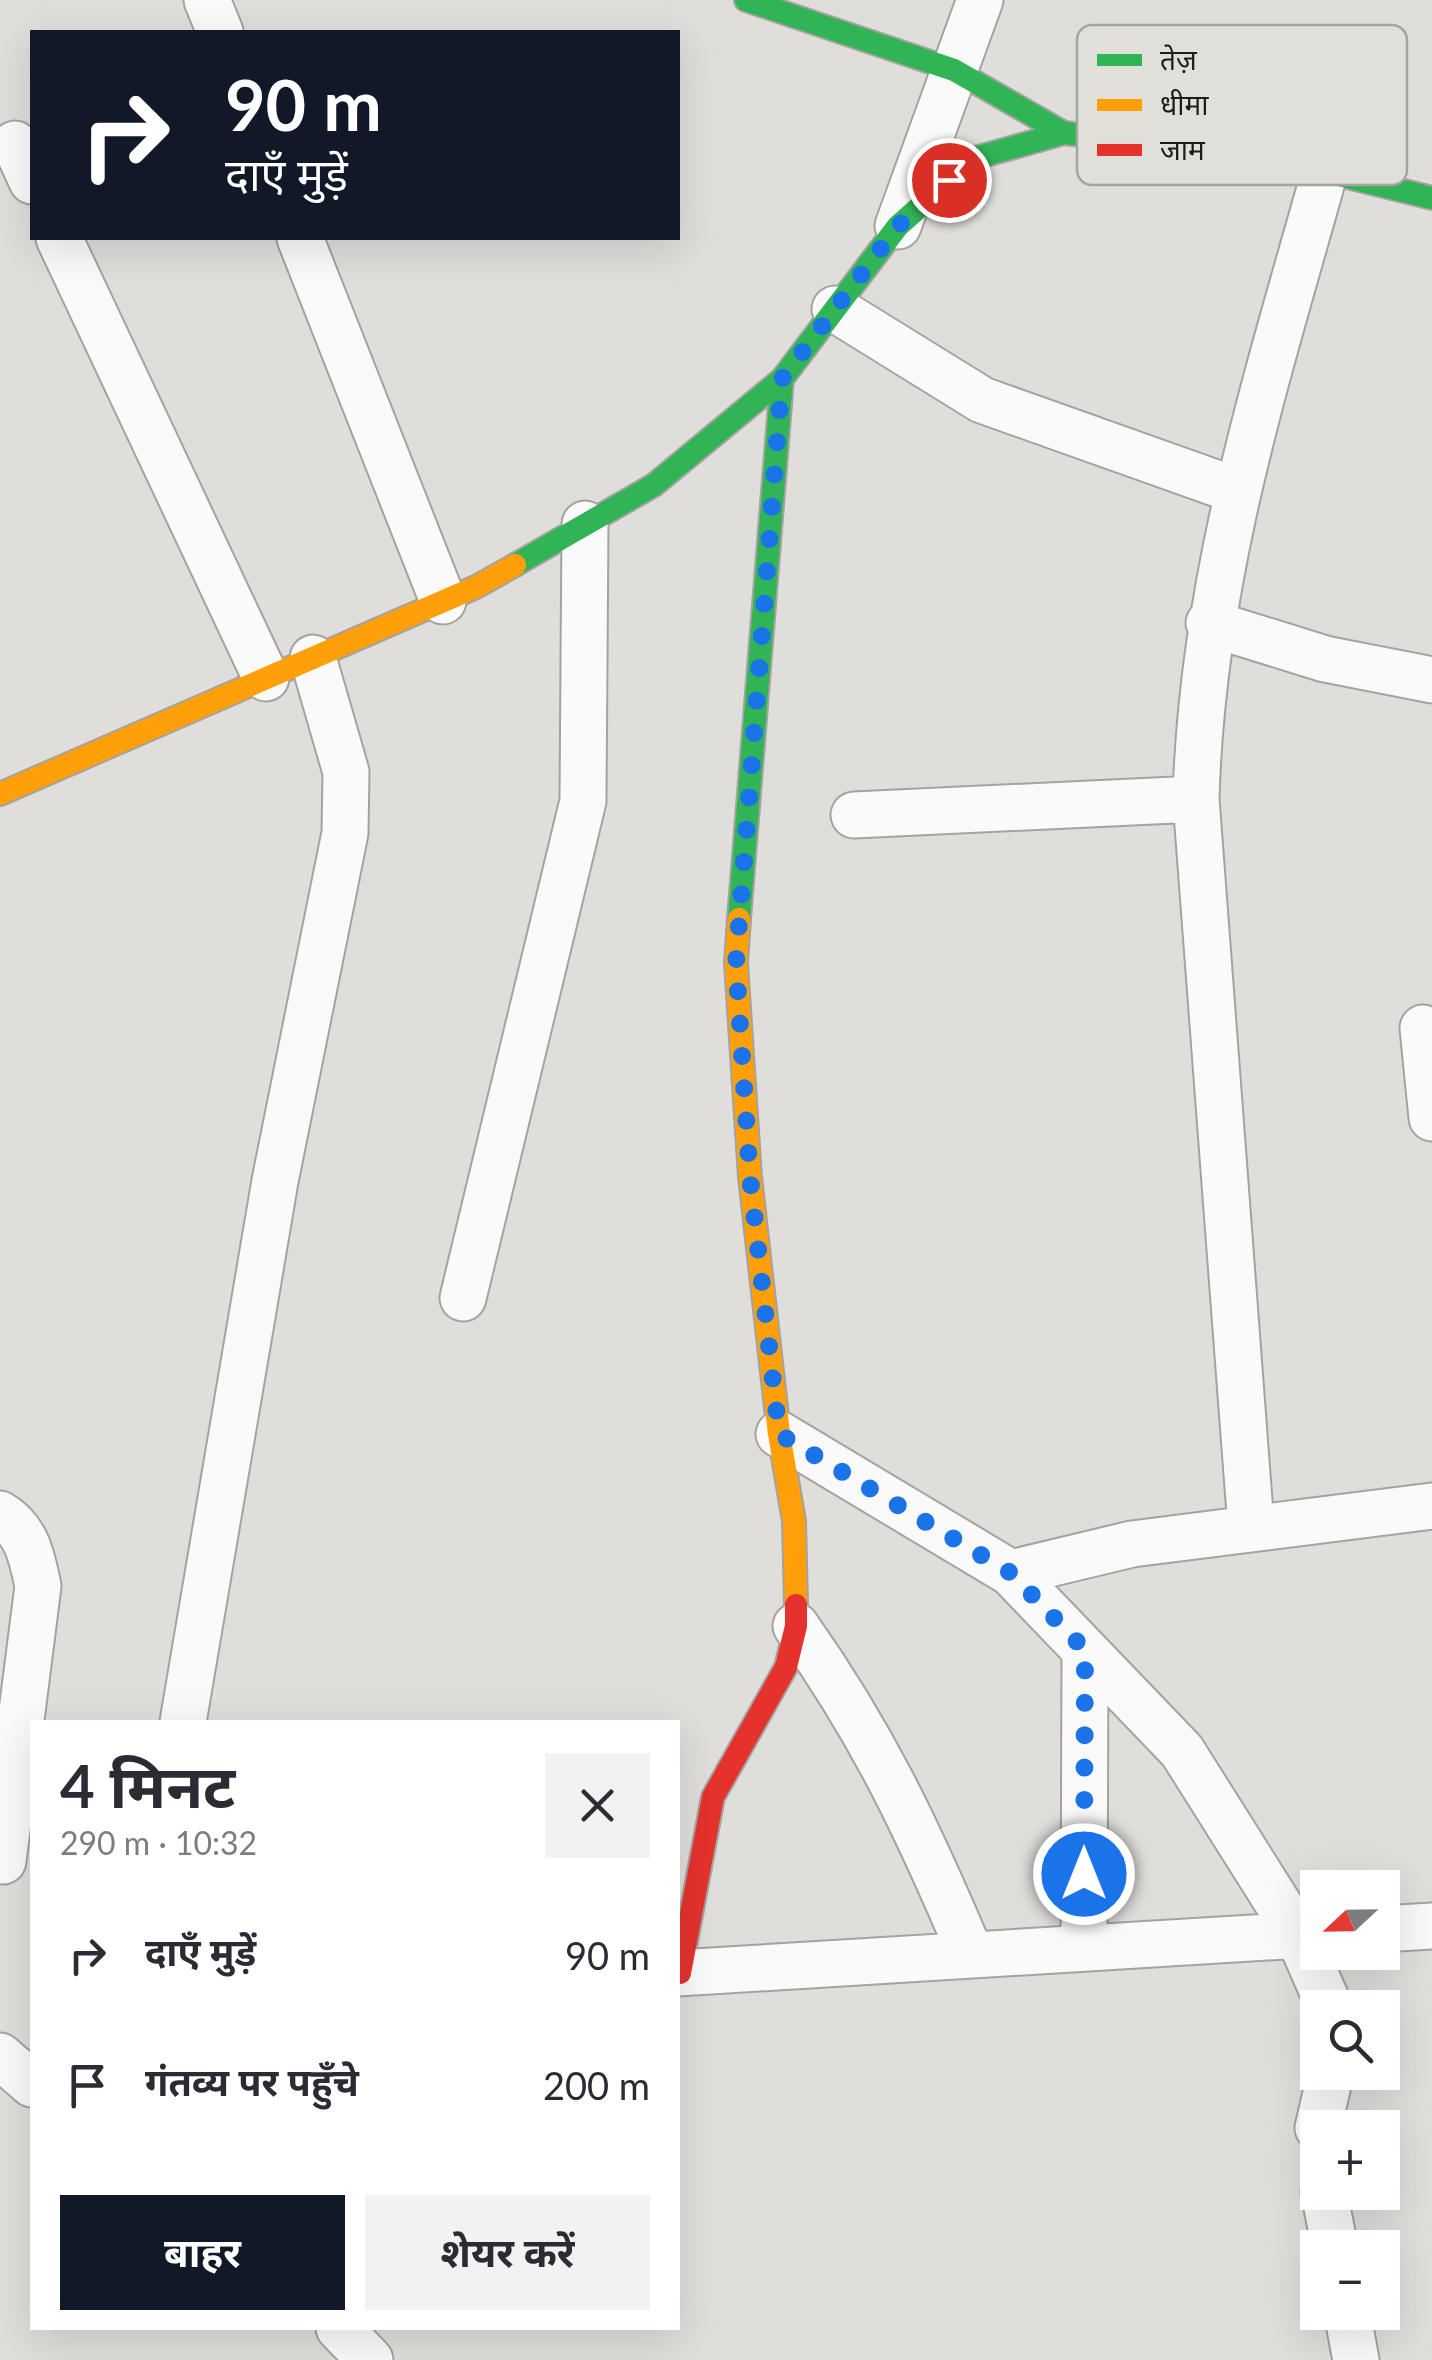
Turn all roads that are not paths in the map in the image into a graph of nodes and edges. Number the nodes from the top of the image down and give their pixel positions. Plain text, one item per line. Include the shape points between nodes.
1 (208, 0) edge
2 (746, 0) edge
3 (980, 0) edge
4 (219, 30) edge
5 (954, 70) junction
6 (1064, 133) junction
7 (1077, 134) edge
8 (1321, 185) edge
9 (1380, 185) edge
10 (1432, 198) edge
11 (898, 226) junction
12 (60, 240) edge
13 (301, 240) edge
14 (835, 309) junction
15 (782, 379) junction
16 (1235, 490) junction
17 (584, 524) junction
18 (443, 601) junction
19 (1209, 623) junction
20 (314, 658) junction
21 (266, 678) junction
22 (1432, 680) edge
23 (0, 794) edge
24 (1196, 799) junction
25 (854, 816) dead end
26 (1424, 1028) dead end
27 (1432, 1118) edge
28 (463, 1298) dead end
29 (779, 1434) junction
30 (1432, 1506) edge
31 (0, 1514) edge
32 (1251, 1527) junction
33 (1011, 1573) junction
34 (796, 1626) junction
35 (1085, 1650) junction
36 (183, 1720) edge
37 (3, 1861) dead end
38 (1300, 1922) edge
39 (1432, 1926) edge
40 (1400, 1928) edge
41 (1300, 1934) edge
42 (1084, 1948) junction
43 (971, 1956) junction
44 (680, 1968) edge
45 (680, 1973) edge
46 (0, 2056) edge
47 (30, 2082) edge
48 (341, 2330) edge
49 (1350, 2330) edge
50 (370, 2360) edge
51 (1356, 2360) edge

1 - 4 street
2 - 5 street
3 - 5 street
5 - 6 street
5 - 11 street
6 - 7 street
6 - 11 street via 974,158
8 - 16 street
9 - 10 street
11 - 14 street
12 - 21 street
13 - 18 street
14 - 15 street
14 - 16 street via 982,400
15 - 17 street via 654,485
15 - 29 street via 736,963 750,1177
16 - 19 street
17 - 18 street
17 - 28 street via 583,801
18 - 20 street
19 - 22 street via 1325,660
19 - 24 street
20 - 21 street
20 - 36 street via 346,772 345,833 275,1181
21 - 23 street
24 - 25 street
24 - 32 street
26 - 27 street
29 - 33 street
29 - 34 street via 794,1521
30 - 32 street
31 - 37 street via 14,1523 30,1551 38,1586
32 - 33 street via 1132,1544
33 - 35 street
34 - 43 street via 852,1705 911,1814
34 - 44 street via 786,1667 712,1797
35 - 38 street via 1182,1751
35 - 42 street
39 - 40 street
41 - 42 street
42 - 43 street
43 - 45 street
46 - 47 street
48 - 50 street
49 - 51 street

